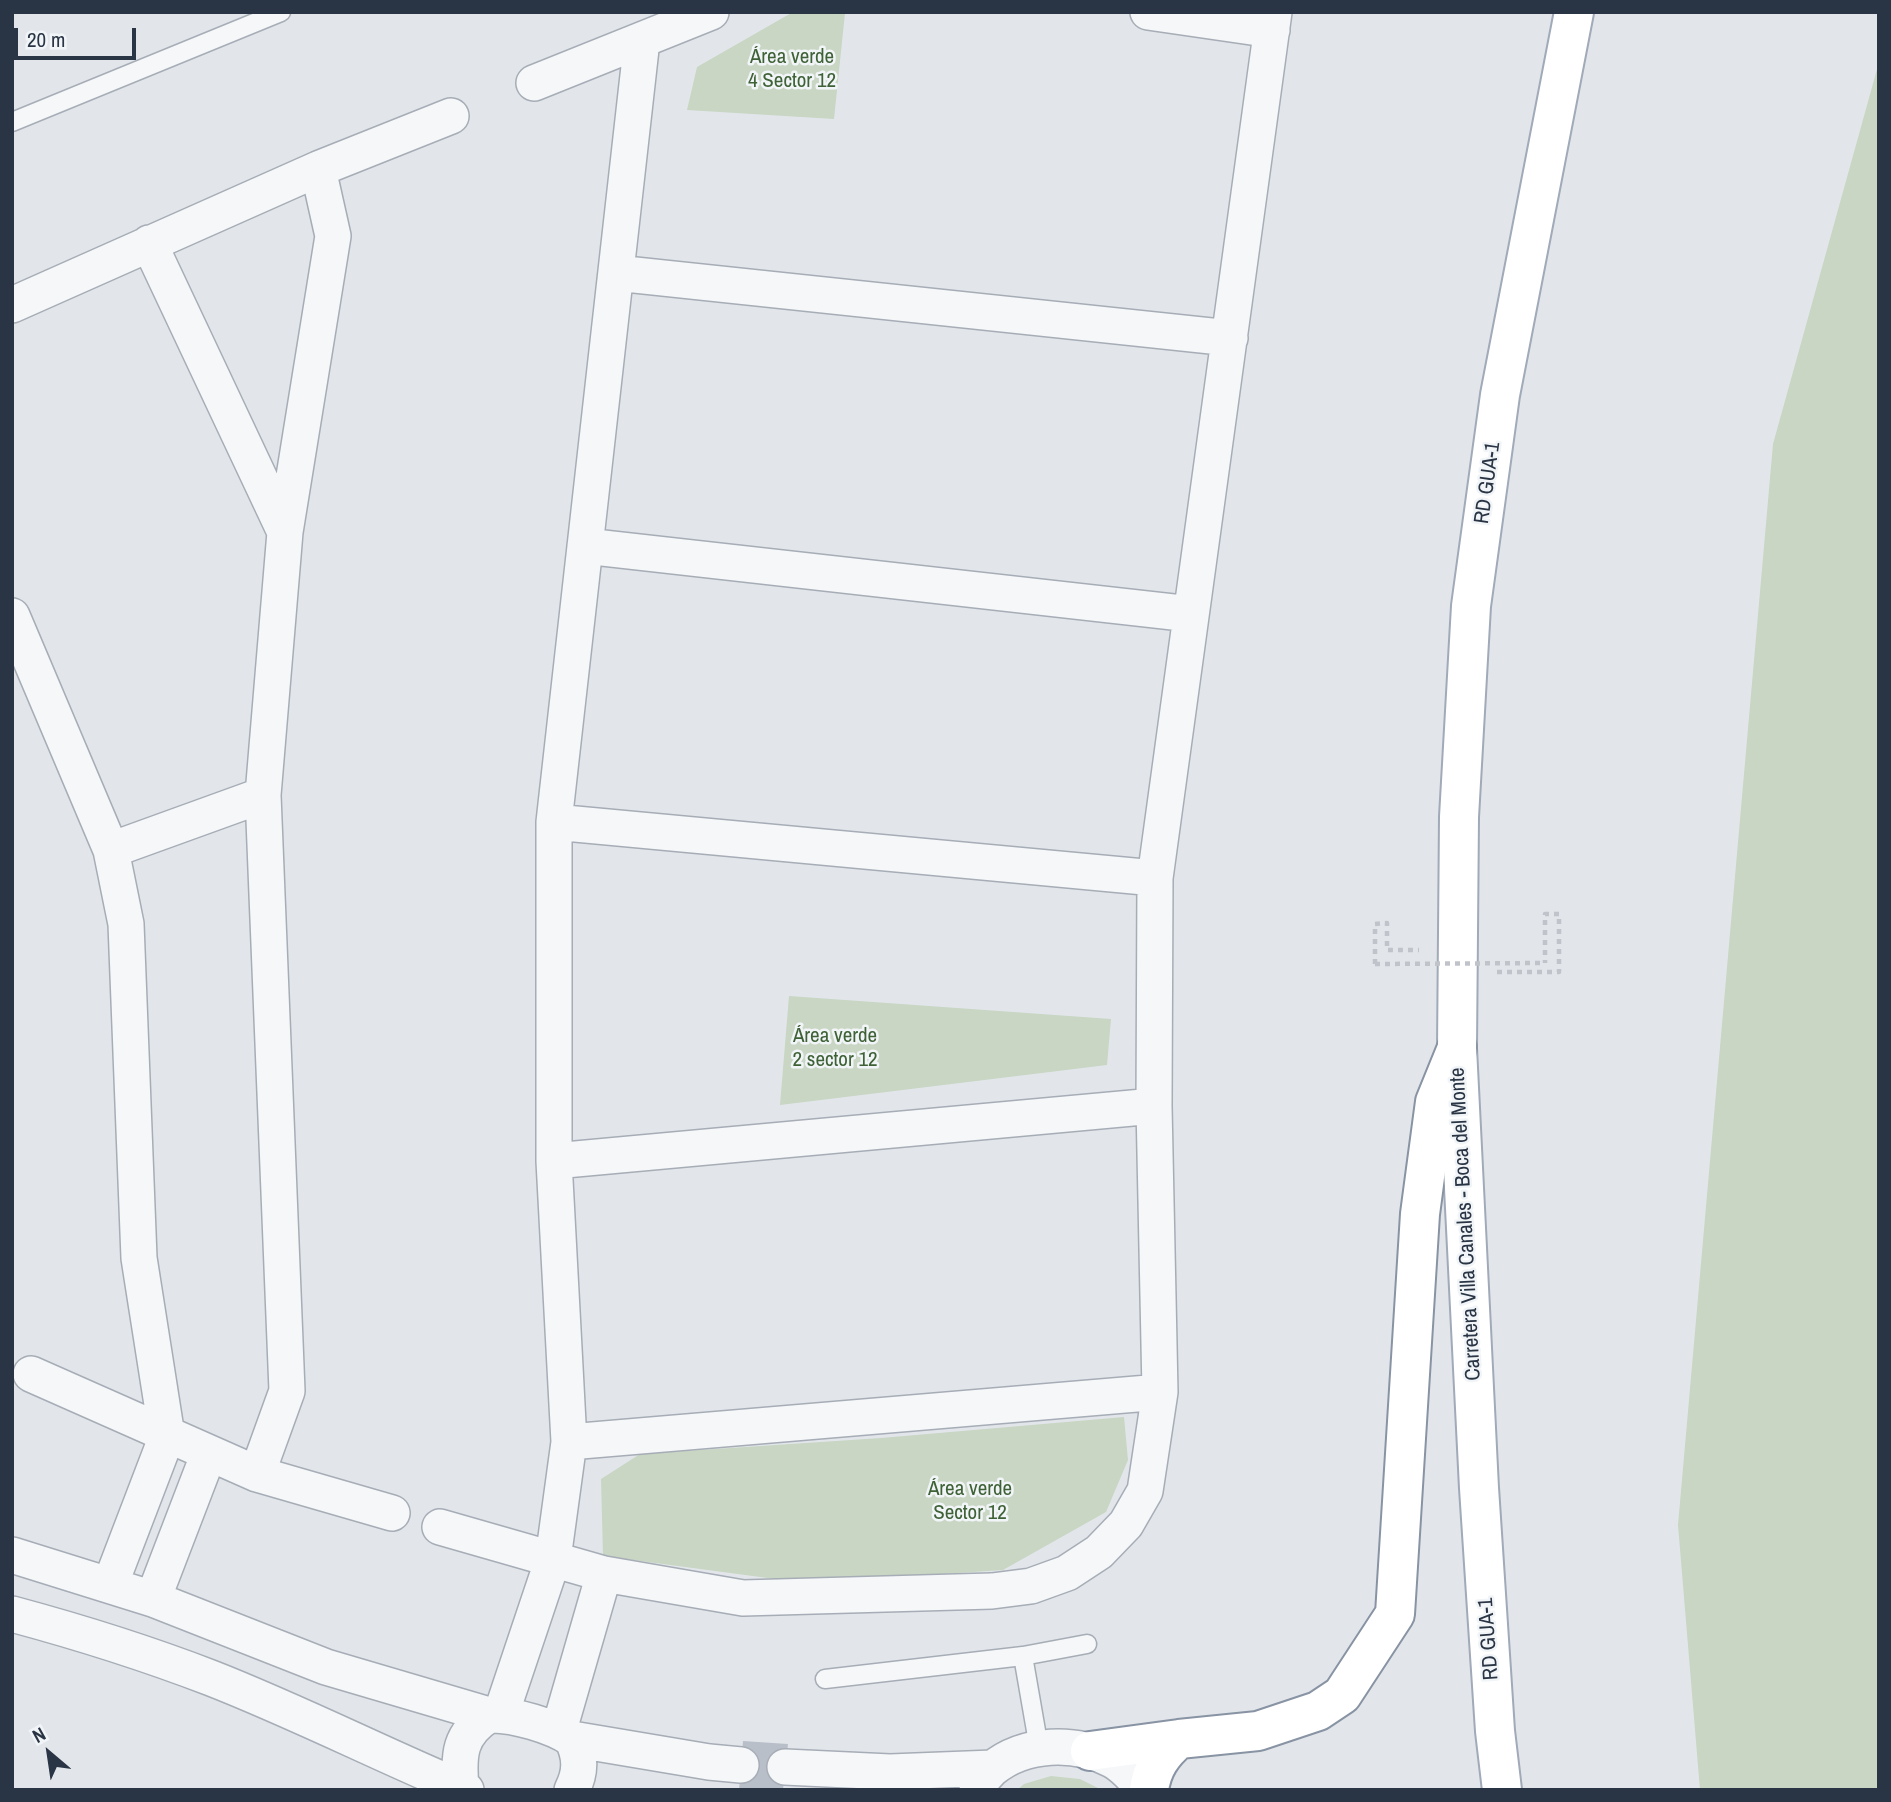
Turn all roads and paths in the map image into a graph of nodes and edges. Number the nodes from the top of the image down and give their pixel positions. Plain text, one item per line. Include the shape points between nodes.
1 (281, 12) edge
2 (711, 12) edge
3 (1149, 12) edge
4 (1574, 12) edge
5 (1273, 21) edge
6 (642, 40) junction
7 (534, 83) dead end
8 (451, 116) dead end
9 (12, 122) edge
10 (318, 169) junction
11 (149, 243) junction
12 (616, 272) junction
13 (12, 304) edge
14 (1230, 338) junction
15 (285, 532) junction
16 (585, 546) junction
17 (1191, 614) junction
18 (12, 616) edge
19 (263, 795) junction
20 (554, 822) junction
21 (111, 850) junction
22 (1155, 878) junction
23 (1387, 950) dead end
24 (1458, 966) junction
25 (1457, 1048) junction
26 (1154, 1105) junction
27 (554, 1161) junction
28 (31, 1374) dead end
29 (1160, 1392) junction
30 (167, 1436) junction
31 (569, 1443) junction
32 (209, 1453) junction
33 (257, 1474) junction
34 (1479, 1488) joint
35 (392, 1513) dead end
36 (440, 1527) dead end
37 (12, 1555) edge
38 (553, 1559) junction
39 (604, 1574) junction
40 (110, 1585) junction
41 (153, 1599) junction
42 (12, 1614) edge
43 (1087, 1644) dead end
44 (1023, 1657) junction
45 (825, 1679) dead end
46 (495, 1715) junction
47 (566, 1735) junction
48 (1178, 1739) junction
49 (1039, 1748) junction
50 (1090, 1751) junction
51 (741, 1765) dead end
52 (785, 1767) dead end
53 (983, 1779) edge
54 (464, 1789) edge
55 (572, 1790) edge
56 (1147, 1790) edge
57 (1502, 1790) edge

1 - 9 lane
2 - 6 street
3 - 5 street
4 - 24 main road, RD GUA-1 via 1500,394 1471,606 1459,817
5 - 14 street
6 - 7 street
6 - 12 street
8 - 10 street
10 - 11 street
10 - 15 street via 333,236
11 - 13 street
11 - 15 street
12 - 14 street
12 - 16 street
14 - 17 street
15 - 19 street
16 - 17 street
16 - 20 street
17 - 22 street
18 - 21 street
19 - 21 street
19 - 33 street via 287,1391
20 - 22 street
20 - 27 street
21 - 30 street via 126,924 139,1258
22 - 26 street
23 - 24 path, bridge via 1387,923 1375,923 1375,964 1545,963 1545,914 1559,914 1559,972
24 - 25 main road, Carretera Villa Canales - Boca del Monte
25 - 34 main road, Carretera Villa Canales - Boca del Monte
25 - 48 main road via 1435,1102 1421,1202 1395,1614 1342,1695 1318,1711 1258,1731
26 - 27 street
26 - 29 street
27 - 31 street
28 - 30 street
29 - 31 street
29 - 39 street via 1145,1491 1126,1524 1099,1552 1067,1573 1031,1586 743,1598
30 - 32 street
30 - 40 street
31 - 38 street
32 - 33 street
32 - 41 street
33 - 35 street
34 - 57 main road, RD GUA-1
36 - 38 street
37 - 40 street
38 - 39 street
38 - 46 street
39 - 47 street
40 - 41 street
41 - 46 street via 326,1667
42 - 54 street via 210,1678
43 - 44 lane
44 - 45 lane
44 - 49 lane
46 - 47 street
46 - 54 street via 479,1721 465,1739 459,1762
47 - 51 street
47 - 55 street via 577,1748 579,1769
48 - 50 main road
48 - 56 main road via 1157,1763
49 - 50 street
49 - 53 street via 1015,1755
50 - 56 street via 1113,1761
52 - 53 street

